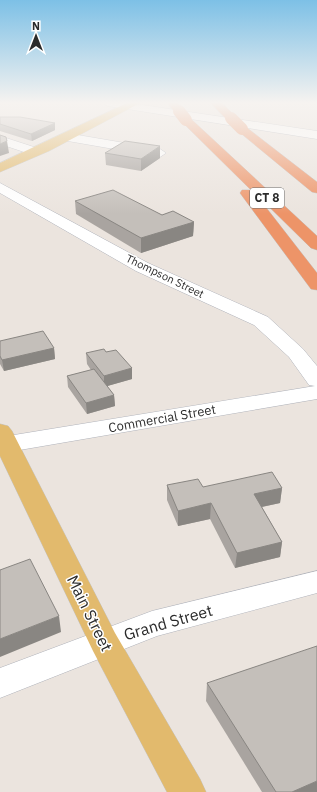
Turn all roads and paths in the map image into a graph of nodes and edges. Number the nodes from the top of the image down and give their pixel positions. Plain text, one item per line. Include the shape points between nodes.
1 (0, 140) edge
2 (60, 140) edge
3 (83, 140) edge
4 (207, 140) edge
5 (257, 140) edge
6 (218, 151) junction
7 (36, 152) junction
8 (160, 153) edge
9 (0, 168) edge
10 (0, 187) edge
11 (317, 189) edge
12 (317, 245) edge
13 (317, 285) edge
14 (317, 380) edge
15 (317, 392) edge
16 (4, 437) edge
17 (317, 582) edge
18 (104, 642) junction
19 (0, 683) edge
20 (187, 792) edge

1 - 7 street
2 - 7 main road
3 - 8 street
4 - 6 highway, CT 8
5 - 11 highway, bridge
6 - 12 highway, CT 8
6 - 13 highway
7 - 9 main road
10 - 14 street, Thompson Street via 142,267 260,321 296,353
15 - 16 street, Commercial Street
16 - 18 main road, Main Street
17 - 18 street, Grand Street via 152,624
18 - 19 street, Grand Street
18 - 20 main road, Main Street

